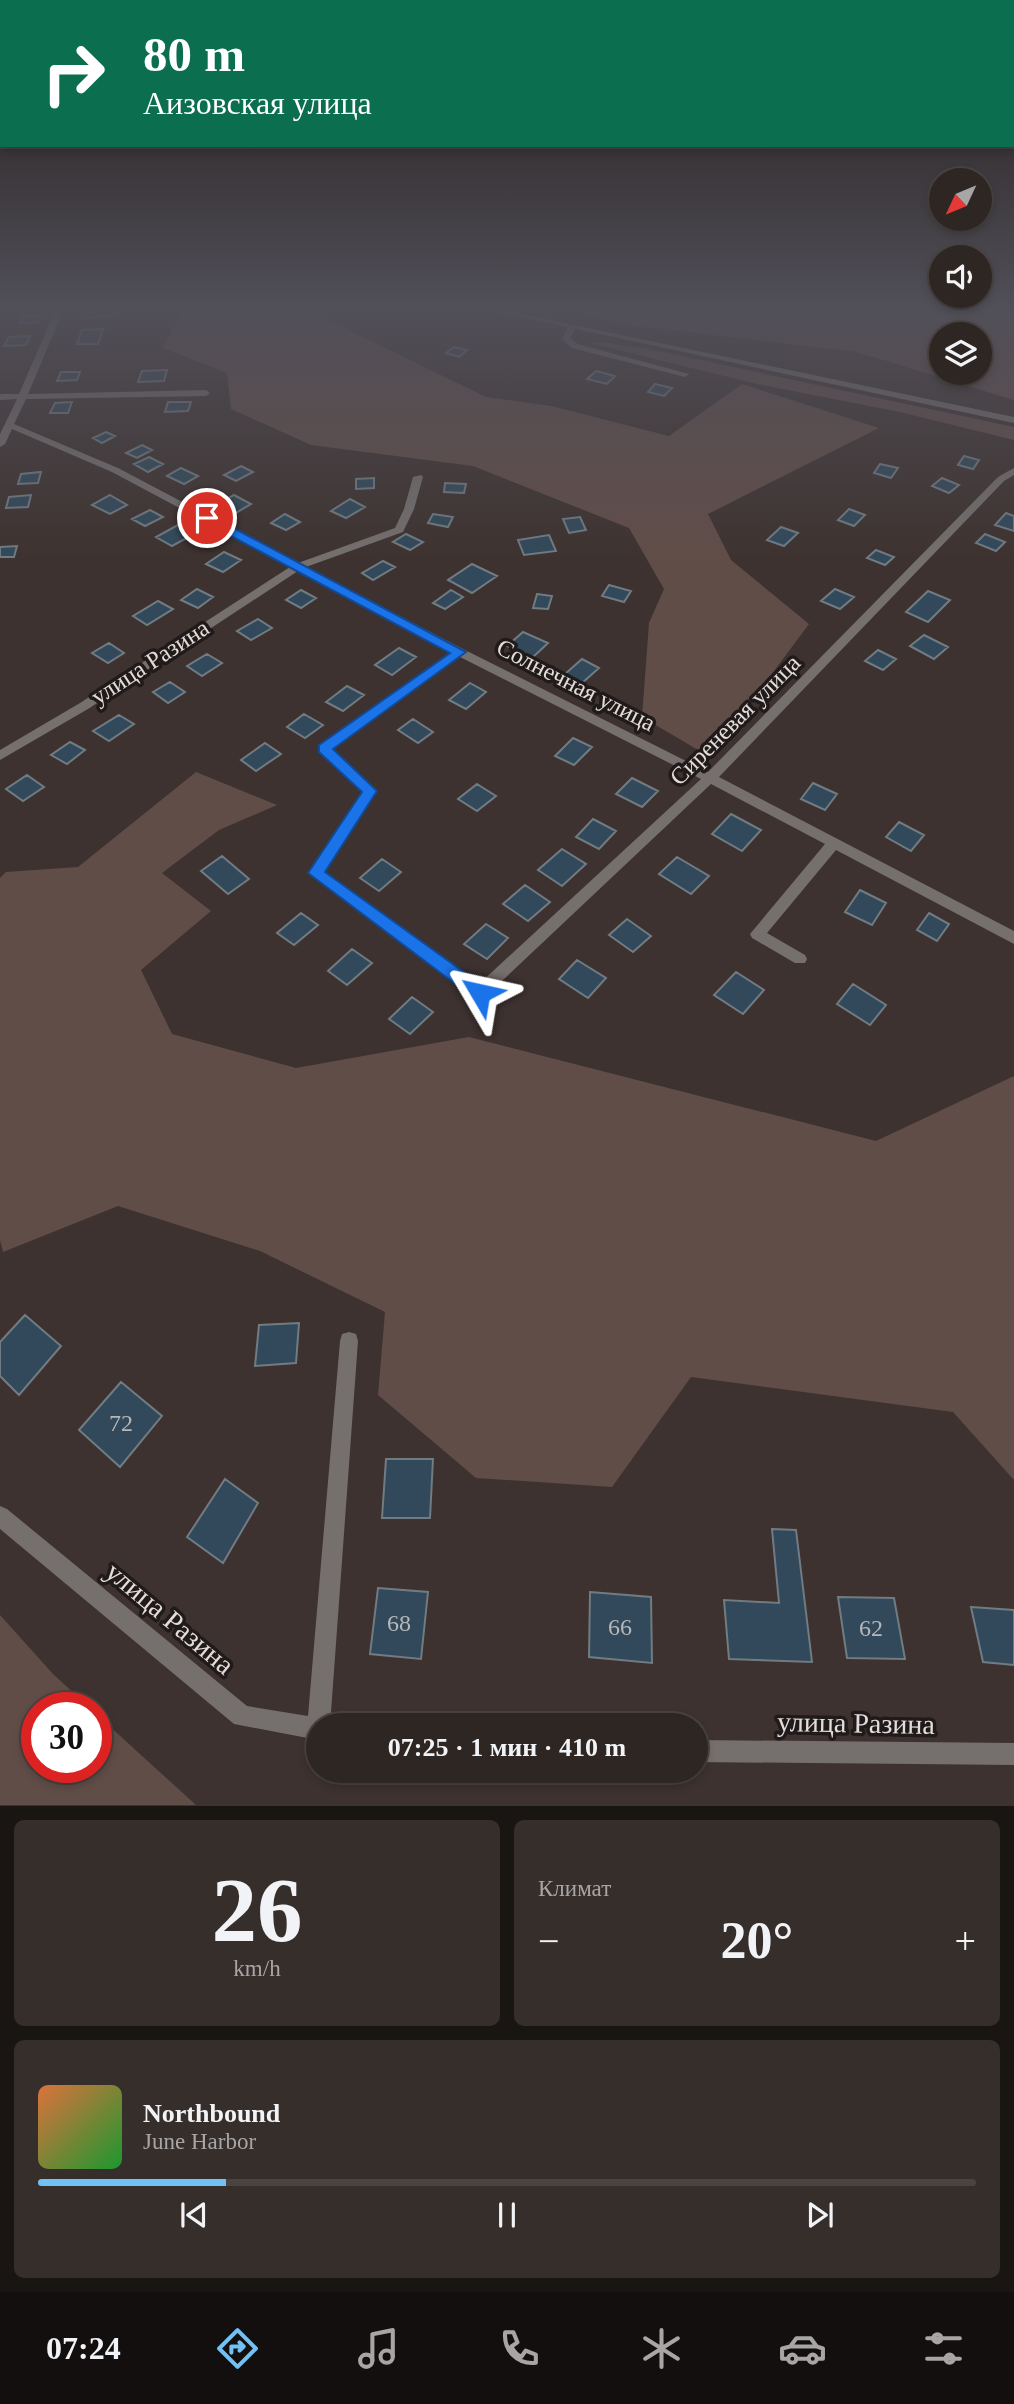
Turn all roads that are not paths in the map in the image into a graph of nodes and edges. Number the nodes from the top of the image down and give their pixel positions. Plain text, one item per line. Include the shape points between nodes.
1 (189, 393) edge
2 (887, 393) edge
3 (23, 396) junction
4 (0, 397) edge
5 (1014, 420) edge
6 (10, 425) junction
7 (0, 444) edge
8 (1014, 471) edge
9 (418, 477) dead end
10 (299, 566) junction
11 (459, 652) junction
12 (0, 757) edge
13 (710, 778) junction
14 (833, 844) junction
15 (1014, 938) edge
16 (800, 959) dead end
17 (349, 1341) dead end
18 (0, 1516) edge
19 (319, 1713) edge
20 (306, 1727) edge
21 (708, 1751) edge
22 (1014, 1754) edge

1 - 3 street
2 - 5 street
3 - 4 street
3 - 6 street
6 - 7 street
6 - 10 street, Солнечная улица via 115,470
8 - 13 street, Сиреневая улица via 1001,479
9 - 10 street via 399,530
10 - 11 street, Солнечная улица
10 - 12 street, улица Разина
11 - 13 street, Солнечная улица
11 - 13 street, Сиреневая улица via 324,749 370,791 316,873 480,993
13 - 14 street, Солнечная улица
14 - 15 street, Солнечная улица
14 - 16 street via 757,934
17 - 19 street, улица Разина
18 - 20 street, улица Разина via 242,1716
21 - 22 street, улица Разина

